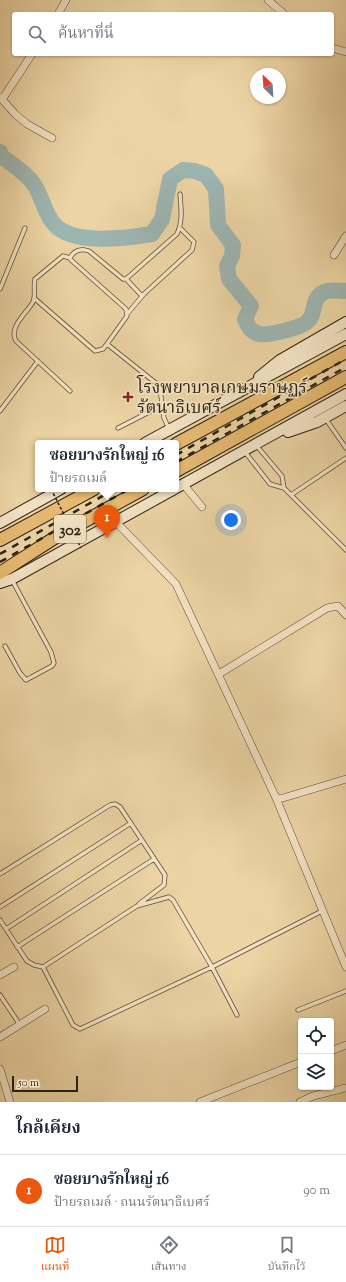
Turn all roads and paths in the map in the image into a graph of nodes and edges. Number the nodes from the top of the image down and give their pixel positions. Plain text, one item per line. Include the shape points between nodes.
1 (66, 0) edge
2 (268, 0) edge
3 (59, 12) edge
4 (282, 12) edge
5 (334, 49) edge
6 (346, 52) edge
7 (31, 56) edge
8 (1, 98) edge
9 (52, 138) dead end
10 (180, 194) dead end
11 (25, 228) dead end
12 (180, 228) junction
13 (346, 236) edge
14 (334, 255) dead end
15 (70, 258) junction
16 (126, 279) junction
17 (0, 289) edge
18 (142, 296) junction
19 (34, 298) junction
20 (128, 313) junction
21 (346, 322) edge
22 (346, 334) edge
23 (107, 344) junction
24 (346, 352) edge
25 (38, 361) junction
26 (346, 377) edge
27 (70, 391) dead end
28 (346, 394) edge
29 (237, 395) junction
30 (161, 406) junction
31 (346, 406) edge
32 (0, 411) edge
33 (325, 418) junction
34 (118, 428) dead end
35 (169, 430) junction
36 (151, 440) edge
37 (179, 442) edge
38 (260, 443) junction
39 (346, 448) edge
40 (245, 451) junction
41 (346, 458) edge
42 (179, 469) edge
43 (184, 485) junction
44 (179, 488) edge
45 (284, 488) junction
46 (53, 492) edge
47 (56, 492) edge
48 (88, 492) edge
49 (138, 492) edge
50 (171, 492) edge
51 (292, 495) junction
52 (202, 507) dead end
53 (116, 522) junction
54 (0, 523) edge
55 (0, 540) edge
56 (81, 548) dead end
57 (346, 550) edge
58 (0, 574) edge
59 (12, 579) junction
60 (0, 583) edge
61 (346, 615) edge
62 (5, 646) dead end
63 (219, 674) junction
64 (346, 779) edge
65 (276, 798) junction
66 (131, 823) junction
67 (142, 840) junction
68 (154, 858) junction
69 (0, 874) edge
70 (137, 906) junction
71 (0, 907) edge
72 (322, 911) junction
73 (0, 920) edge
74 (6, 929) junction
75 (17, 947) junction
76 (344, 958) edge
77 (14, 967) dead end
78 (43, 967) junction
79 (212, 967) junction
80 (346, 967) edge
81 (0, 975) edge
82 (346, 991) edge
83 (0, 995) edge
84 (45, 1009) dead end
85 (298, 1010) dead end
86 (237, 1015) dead end
87 (20, 1025) junction
88 (0, 1037) edge
89 (346, 1045) edge
90 (334, 1050) edge
91 (298, 1063) edge
92 (0, 1069) edge
93 (346, 1088) edge
94 (218, 1099) edge
95 (10, 1102) edge
96 (200, 1102) edge
97 (302, 1102) edge

1 - 3 street
2 - 4 street
5 - 6 street
7 - 8 street
8 - 9 street via 27,124
10 - 12 lane
11 - 17 lane
12 - 16 lane via 177,234
12 - 18 lane via 194,242 192,250
13 - 14 street
15 - 16 lane via 80,250 90,251
15 - 19 lane via 63,256 35,279
15 - 20 lane
16 - 18 lane
18 - 20 lane
19 - 23 lane via 95,351 103,349
19 - 25 lane via 16,326 14,335 16,341
20 - 23 lane
21 - 29 main road via 280,360
22 - 29 main road
23 - 30 lane via 157,384 160,389
24 - 37 main road
25 - 27 lane
25 - 32 lane
26 - 42 main road
28 - 38 main road, 302
29 - 35 main road
30 - 34 lane
30 - 35 lane
31 - 33 main road
33 - 38 main road
33 - 39 lane
35 - 36 main road
38 - 40 main road, 302
38 - 45 lane via 282,476
40 - 43 main road, 302
40 - 45 lane via 270,484
41 - 51 lane
43 - 44 main road, 302
43 - 52 street
45 - 51 lane
46 - 56 path, bridge
47 - 54 main road, 302
48 - 55 main road, 302
49 - 58 main road, 302 via 56,537
50 - 53 main road, 302
51 - 57 lane
53 - 59 main road, 302
53 - 63 street via 176,584
59 - 60 main road, 302
59 - 62 lane via 51,652 54,663 26,680
61 - 63 street via 338,606 327,608
63 - 65 street
64 - 65 street
65 - 72 street
66 - 67 lane
66 - 69 lane via 120,807 110,805
66 - 71 lane
67 - 68 lane
67 - 74 lane
68 - 70 lane via 166,875 166,881
68 - 75 lane
70 - 78 lane
70 - 79 lane via 171,898
72 - 76 street
72 - 79 lane
73 - 74 lane
74 - 75 lane
75 - 78 lane via 30,964
76 - 80 street
77 - 81 street
78 - 79 lane via 73,1025 80,1029
79 - 86 lane
82 - 85 lane
83 - 87 lane
84 - 87 street
87 - 88 street
89 - 90 street
91 - 94 street
92 - 95 street
93 - 97 street
94 - 96 street

